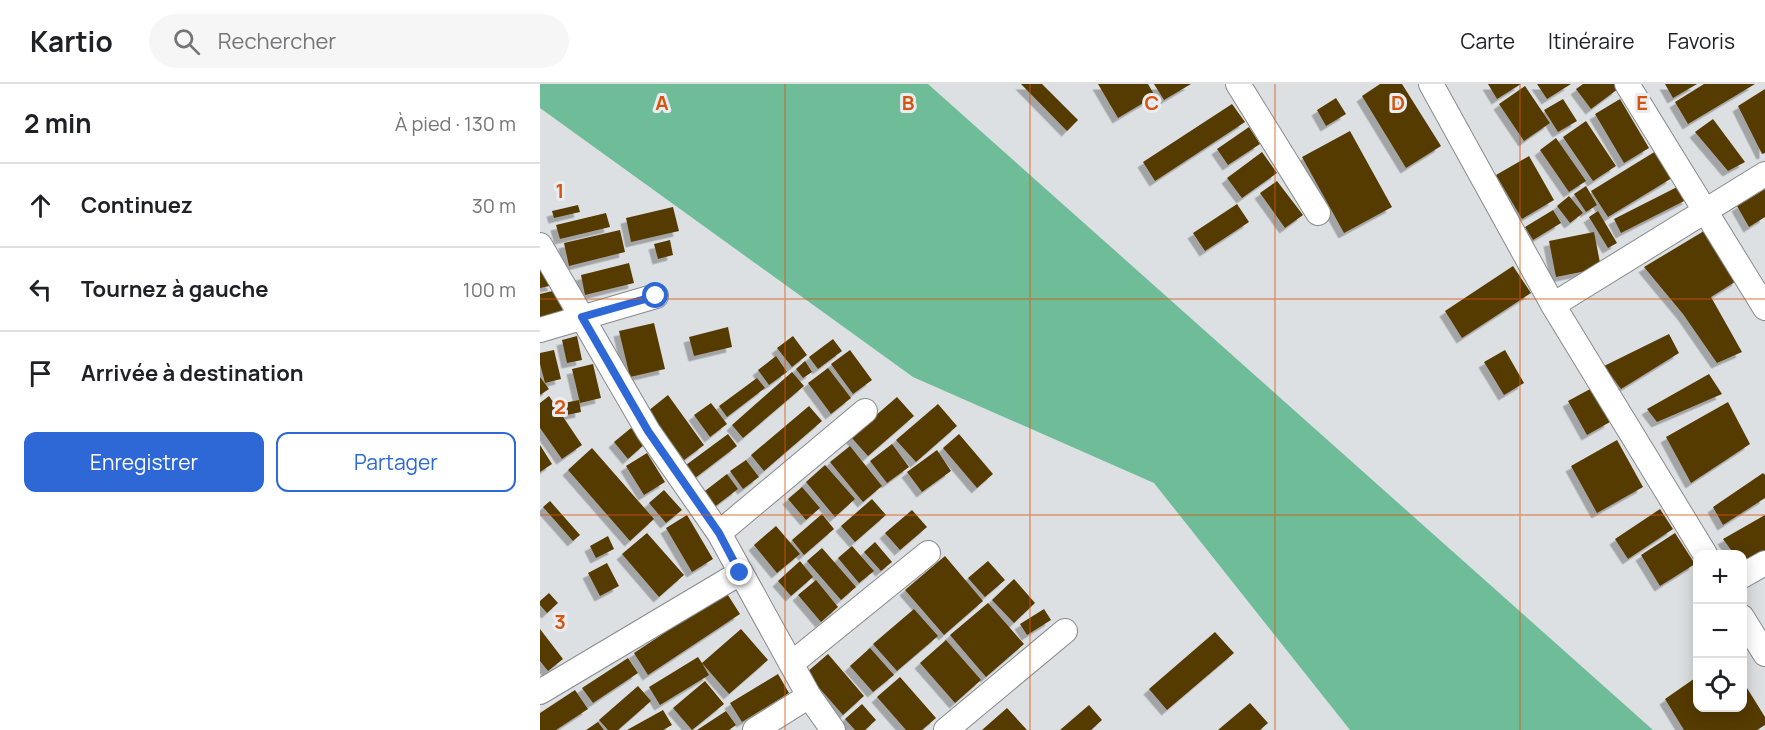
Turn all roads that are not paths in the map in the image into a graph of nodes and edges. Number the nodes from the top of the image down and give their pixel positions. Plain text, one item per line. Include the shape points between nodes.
1 (1431, 84) edge
2 (1627, 84) edge
3 (1247, 87) edge
4 (1765, 174) edge
5 (1706, 210) junction
6 (1318, 213) dead end
7 (540, 244) edge
8 (656, 296) dead end
9 (1553, 304) junction
10 (1765, 308) edge
11 (582, 317) junction
12 (540, 330) edge
13 (865, 411) dead end
14 (719, 533) junction
15 (1702, 550) edge
16 (928, 553) dead end
17 (1765, 563) edge
18 (740, 573) junction
19 (1747, 574) edge
20 (1747, 624) edge
21 (1065, 631) dead end
22 (1765, 654) edge
23 (791, 664) junction
24 (540, 692) edge
25 (809, 696) junction
26 (755, 730) edge
27 (833, 730) edge
28 (946, 730) edge

1 - 9 street
2 - 5 street
3 - 6 street
4 - 5 street
5 - 9 street
5 - 10 street
7 - 11 street
8 - 11 street
9 - 15 street
11 - 12 street
11 - 14 street via 648,431
13 - 14 street
14 - 18 street
16 - 23 street
17 - 19 street
18 - 23 street
18 - 24 street
20 - 22 street
21 - 28 street
23 - 25 street
25 - 26 street
25 - 27 street

